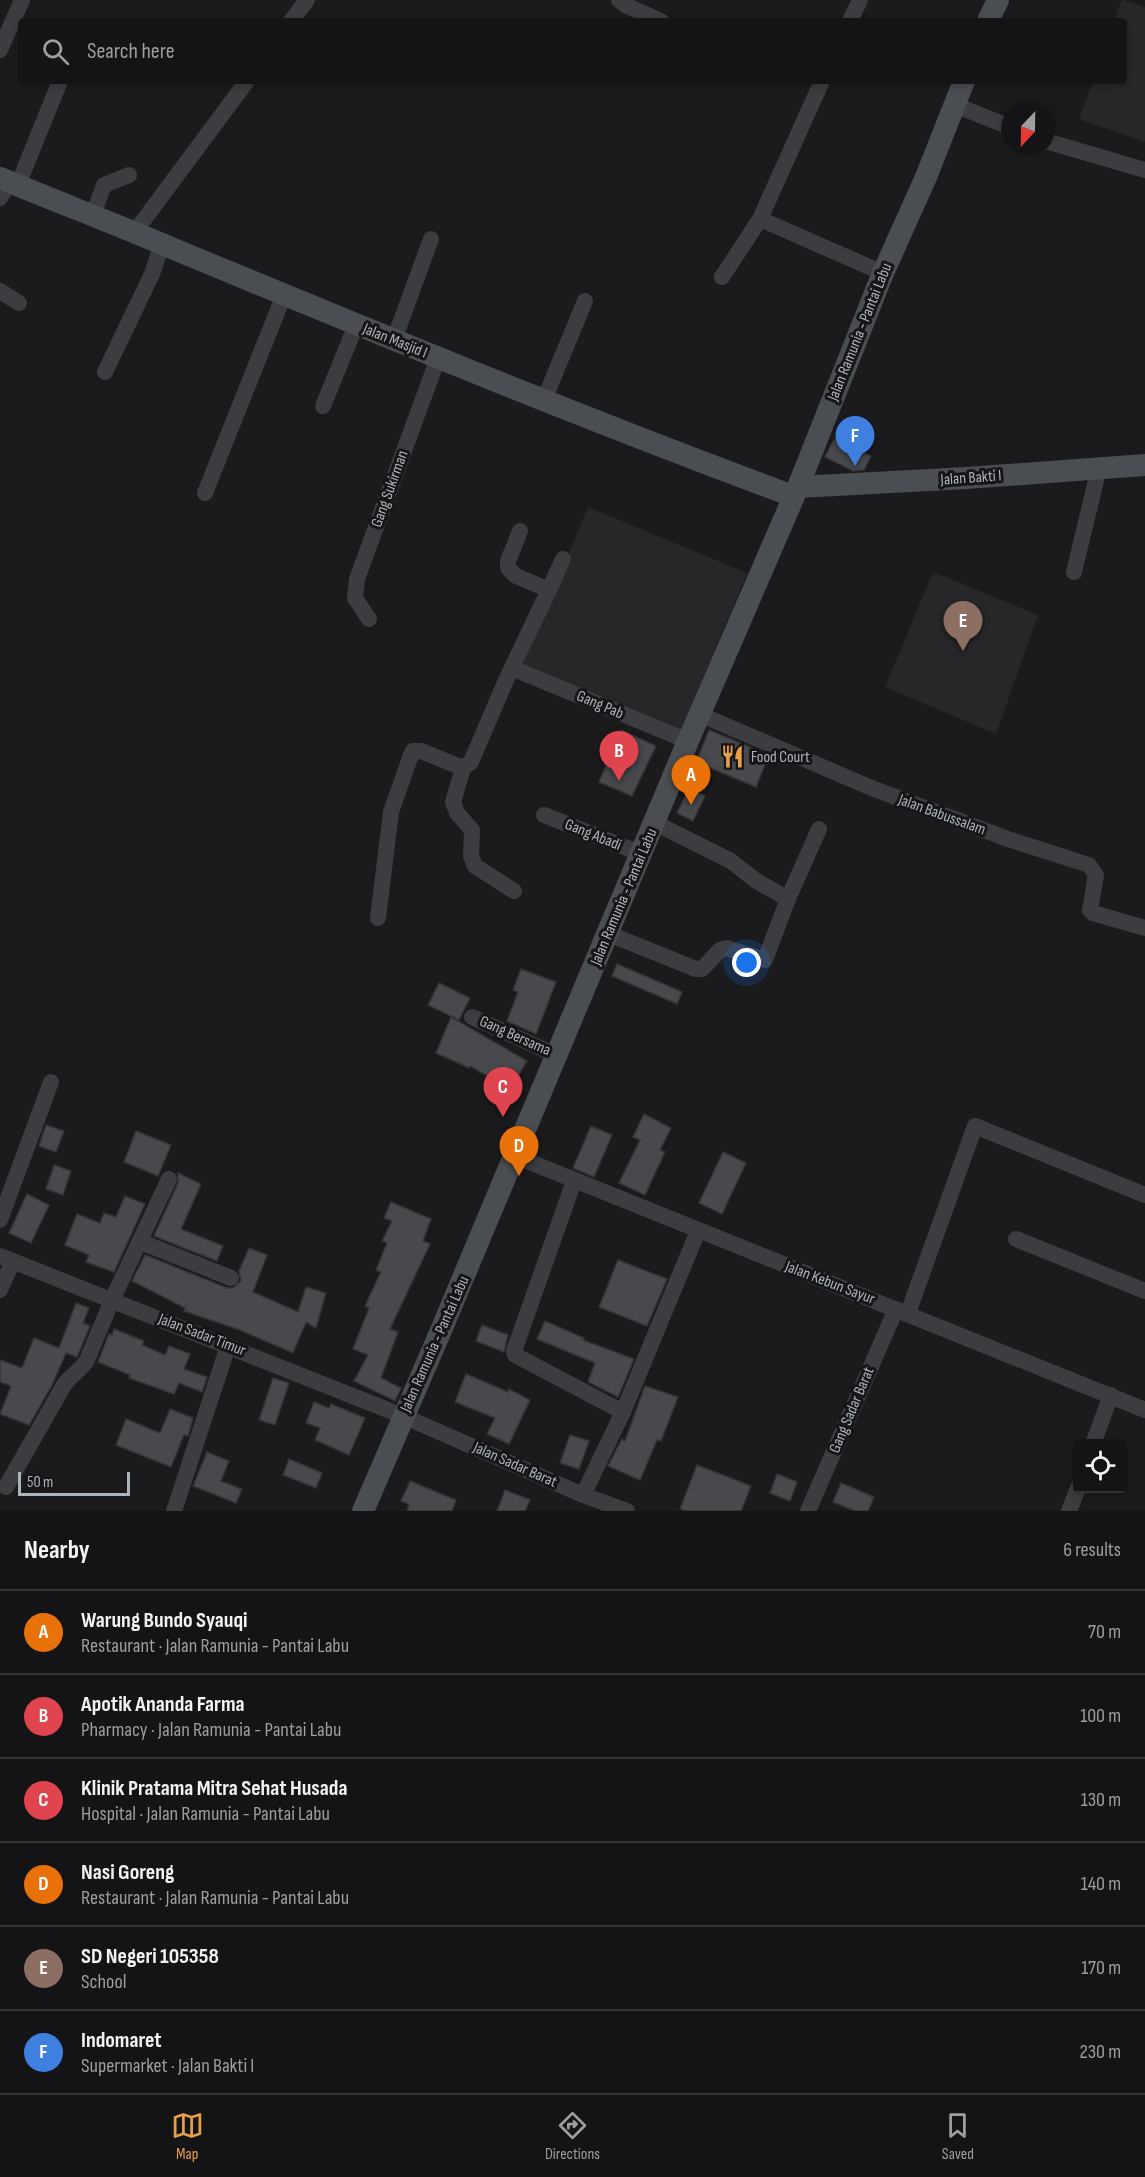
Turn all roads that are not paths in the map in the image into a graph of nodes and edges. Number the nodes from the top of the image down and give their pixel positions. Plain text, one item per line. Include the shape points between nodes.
1 (22, 0) edge
2 (307, 0) edge
3 (619, 0) edge
4 (860, 0) edge
5 (998, 0) edge
6 (293, 18) edge
7 (654, 18) edge
8 (851, 18) edge
9 (989, 18) edge
10 (0, 51) edge
11 (58, 84) edge
12 (245, 84) edge
13 (821, 84) edge
14 (963, 84) edge
15 (955, 105) junction
16 (1001, 123) edge
17 (1055, 144) edge
18 (1145, 170) edge
19 (129, 175) dead end
20 (7, 186) edge
21 (93, 215) junction
22 (760, 219) junction
23 (134, 233) junction
24 (431, 239) dead end
25 (162, 244) junction
26 (883, 273) junction
27 (722, 277) dead end
28 (0, 291) edge
29 (284, 295) junction
30 (585, 301) dead end
31 (19, 303) dead end
32 (356, 325) junction
33 (394, 340) junction
34 (438, 358) junction
35 (105, 372) dead end
36 (544, 400) junction
37 (323, 406) dead end
38 (1145, 465) edge
39 (1099, 468) junction
40 (795, 492) junction
41 (205, 493) dead end
42 (520, 531) dead end
43 (563, 559) dead end
44 (1074, 572) dead end
45 (549, 590) junction
46 (369, 619) dead end
47 (512, 668) junction
48 (699, 714) junction
49 (688, 741) junction
50 (463, 768) junction
51 (544, 815) dead end
52 (655, 823) junction
53 (819, 828) dead end
54 (642, 855) junction
55 (514, 891) dead end
56 (788, 900) junction
57 (378, 918) dead end
58 (1145, 928) edge
59 (609, 934) junction
60 (472, 1017) dead end
61 (558, 1056) junction
62 (51, 1082) dead end
63 (515, 1156) junction
64 (169, 1179) dead end
65 (574, 1181) junction
66 (1145, 1195) edge
67 (0, 1220) edge
68 (698, 1232) junction
69 (1016, 1239) dead end
70 (141, 1242) junction
71 (7, 1258) edge
72 (231, 1278) dead end
73 (0, 1290) edge
74 (1145, 1291) edge
75 (112, 1300) junction
76 (902, 1311) junction
77 (228, 1346) junction
78 (1111, 1395) junction
79 (1145, 1410) edge
80 (623, 1412) junction
81 (403, 1416) junction
82 (1094, 1439) edge
83 (6, 1487) dead end
84 (1075, 1493) edge
85 (583, 1495) junction
86 (174, 1511) edge
87 (363, 1511) edge
88 (627, 1511) edge
89 (808, 1511) edge
90 (1069, 1511) edge

1 - 10 street
2 - 6 street
3 - 7 street
4 - 8 street
5 - 9 main road
11 - 20 street
12 - 23 street
13 - 22 street
14 - 15 main road, Jalan Ramunia - Pantai Labu
15 - 16 street
15 - 26 main road, Jalan Ramunia - Pantai Labu
17 - 18 street
19 - 21 street via 104,186
20 - 21 main road, Jalan Masjid I
21 - 23 main road, Jalan Masjid I
22 - 26 street
22 - 27 street
23 - 25 main road, Jalan Masjid I
24 - 33 street
25 - 29 main road, Jalan Masjid I
25 - 35 street via 152,274
26 - 40 main road, Jalan Ramunia - Pantai Labu
28 - 31 street
29 - 32 main road, Jalan Masjid I
29 - 41 street
30 - 36 street
32 - 33 main road, Jalan Masjid I
32 - 37 street
33 - 34 main road, Jalan Masjid I
34 - 36 main road, Jalan Masjid I
34 - 46 street, Gang Sukirman via 357,579 355,598
36 - 40 main road, Jalan Masjid I via 668,450
38 - 39 main road, Jalan Bakti I
39 - 40 main road, Jalan Bakti I
39 - 44 street
40 - 48 main road, Jalan Ramunia - Pantai Labu
42 - 45 street via 508,561 509,570
43 - 45 street
45 - 47 street
47 - 49 street, Gang Pab
47 - 50 street via 471,762
48 - 49 main road, Jalan Ramunia - Pantai Labu
48 - 58 street, Jalan Babussalam via 874,789 1089,865 1096,875 1090,910
49 - 52 main road, Jalan Ramunia - Pantai Labu
50 - 55 street via 453,802 472,830 472,861 479,870
50 - 57 street via 422,752 411,754 391,812
51 - 54 street, Gang Abadi
52 - 54 main road, Jalan Ramunia - Pantai Labu
52 - 56 street via 731,861
53 - 56 street
54 - 59 main road, Jalan Ramunia - Pantai Labu
56 - 59 street via 765,960 726,948 702,969 696,969
59 - 61 main road, Jalan Ramunia - Pantai Labu
60 - 61 street, Gang Bersama
61 - 63 main road, Jalan Ramunia - Pantai Labu
62 - 67 street
63 - 65 street, Jalan Kebun Sayur
63 - 81 main road, Jalan Ramunia - Pantai Labu
64 - 70 street
65 - 68 street, Jalan Kebun Sayur
65 - 80 street via 514,1351 515,1355
66 - 76 street, Gang Sadar Barat via 975,1126
68 - 76 street, Jalan Kebun Sayur
68 - 80 street
69 - 74 street
70 - 72 street
70 - 75 street
71 - 73 street
71 - 75 street, Jalan Sadar Timur
75 - 77 street, Jalan Sadar Timur
75 - 83 street via 83,1368 64,1385
76 - 78 street, Jalan Kebun Sayur
76 - 89 street, Gang Sadar Barat
77 - 81 street, Jalan Sadar Timur
77 - 86 street
78 - 79 street, Jalan Kebun Sayur
78 - 82 street
80 - 85 street
81 - 85 street, Jalan Sadar Barat
81 - 87 main road, Jalan Ramunia - Pantai Labu
84 - 90 street
85 - 88 street, Jalan Sadar Barat

